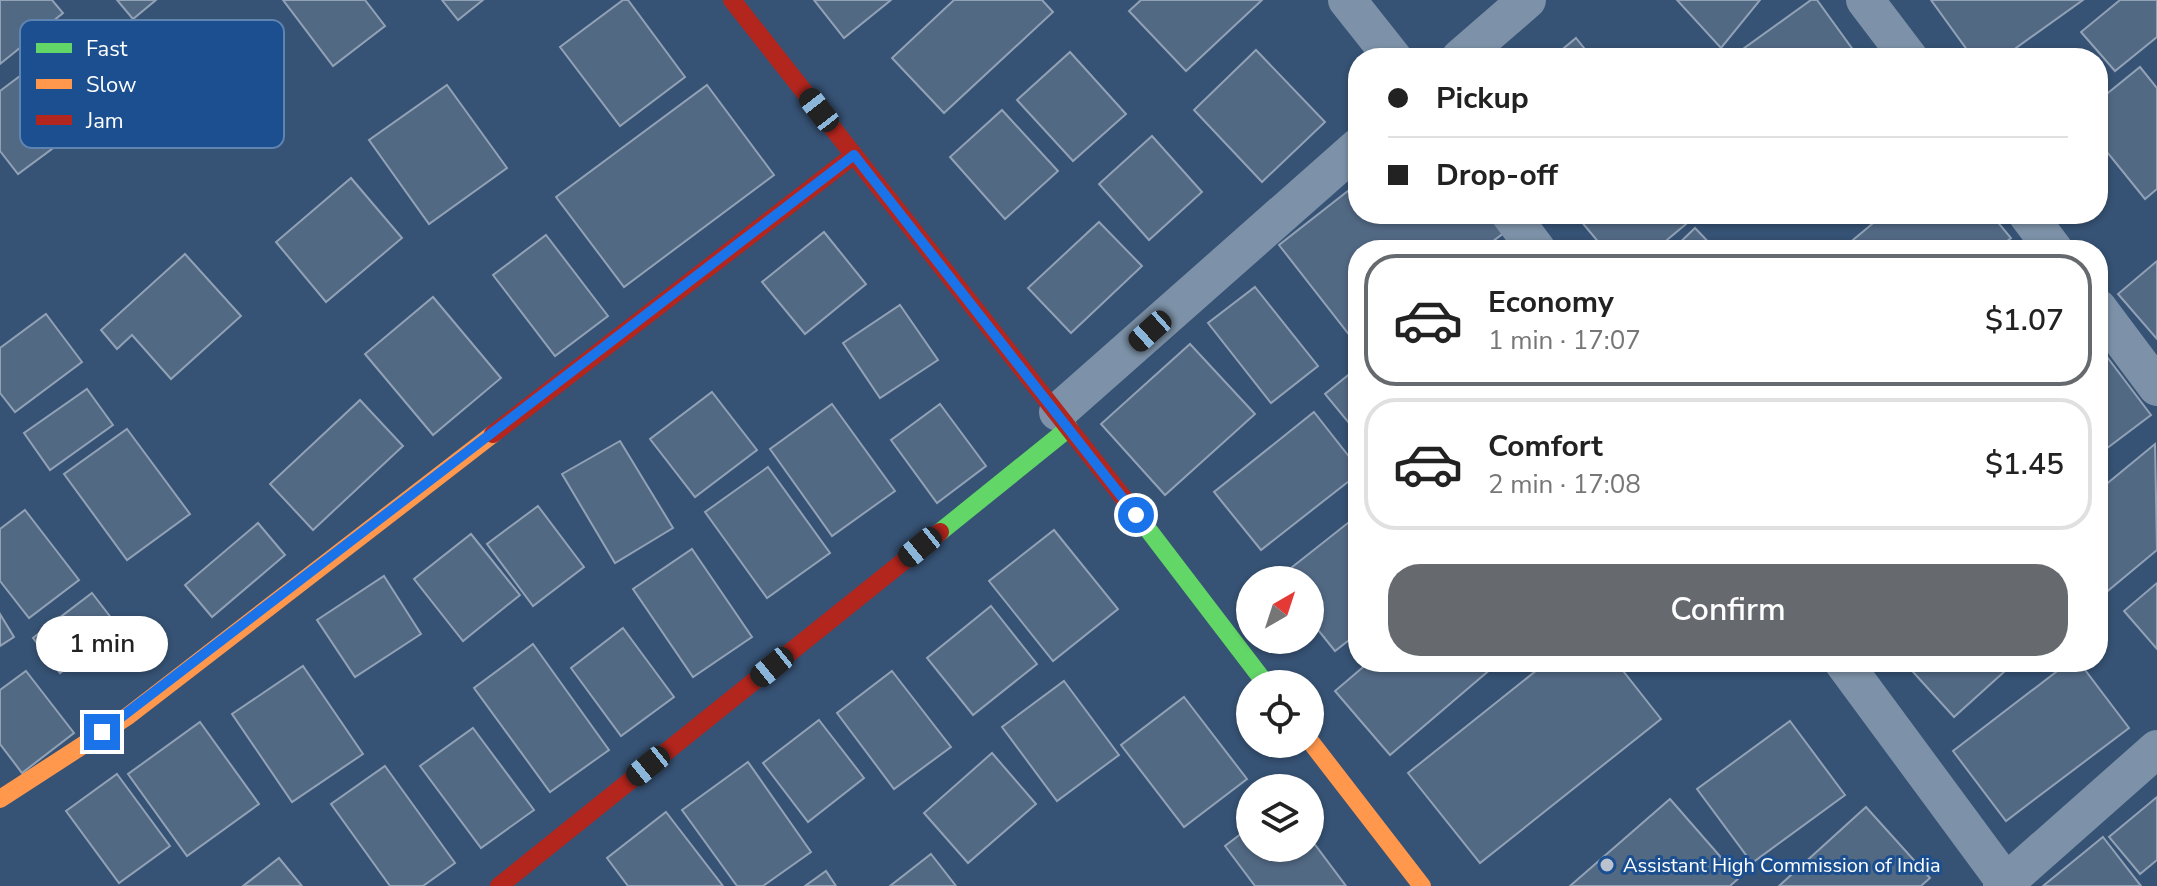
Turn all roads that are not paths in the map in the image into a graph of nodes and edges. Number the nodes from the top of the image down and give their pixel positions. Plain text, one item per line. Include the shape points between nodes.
1 (732, 0) edge
2 (1347, 0) edge
3 (1527, 0) edge
4 (1865, 0) edge
5 (1385, 48) edge
6 (1472, 48) edge
7 (1901, 48) edge
8 (854, 155) junction
9 (1348, 156) edge
10 (2108, 321) edge
11 (2157, 387) edge
12 (1063, 420) junction
13 (1255, 670) edge
14 (1850, 672) edge
15 (2157, 749) edge
16 (1323, 758) edge
17 (0, 799) edge
18 (2004, 884) edge
19 (499, 886) edge
20 (1422, 886) edge

1 - 8 street
2 - 5 street
3 - 6 street
4 - 7 street
8 - 12 street
8 - 17 street via 128,716
9 - 12 street
10 - 11 street
12 - 13 street
12 - 19 street
14 - 18 street
15 - 18 street
16 - 20 street

